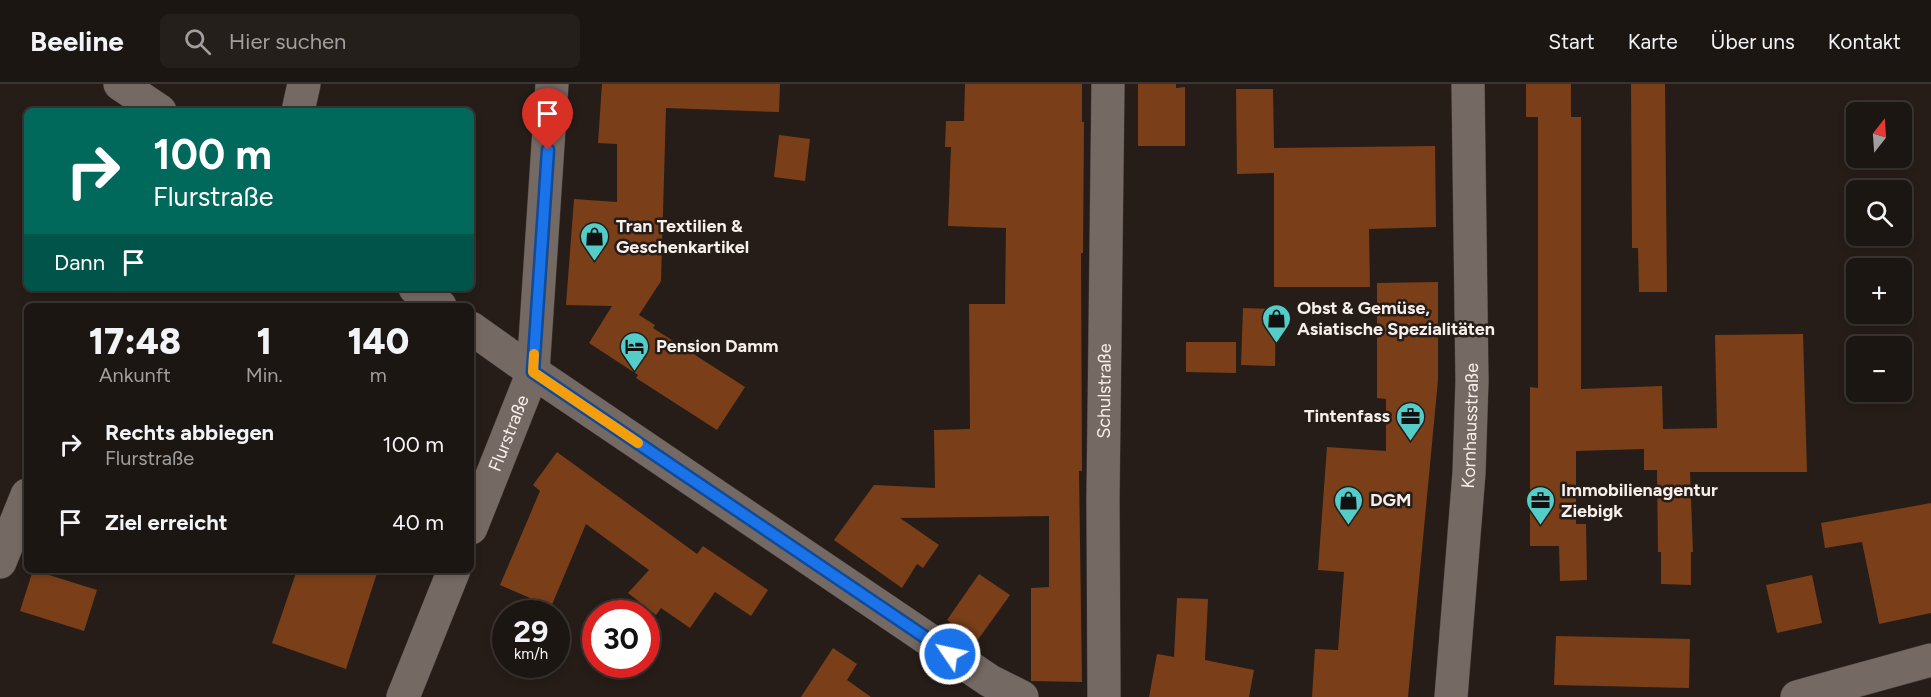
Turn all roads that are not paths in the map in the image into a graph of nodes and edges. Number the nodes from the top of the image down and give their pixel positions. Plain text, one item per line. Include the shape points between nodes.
1 (120, 84) edge
2 (304, 84) edge
3 (552, 84) edge
4 (1108, 84) edge
5 (1468, 84) edge
6 (156, 108) edge
7 (299, 108) edge
8 (419, 291) edge
9 (436, 303) edge
10 (474, 330) edge
11 (533, 372) junction
12 (24, 502) edge
13 (474, 520) edge
14 (0, 562) edge
15 (453, 573) edge
16 (1931, 660) edge
17 (403, 697) edge
18 (1022, 697) edge
19 (1104, 697) edge
20 (1451, 697) edge
21 (1797, 697) edge

1 - 6 street
2 - 7 street
3 - 11 street, Flurstraße
4 - 19 street, Schulstraße
5 - 20 street, Kornhausstraße via 1472,381 1469,473
8 - 9 street
10 - 11 street
11 - 13 street, Flurstraße
11 - 18 street via 990,681
12 - 14 street
15 - 17 street
16 - 21 street

